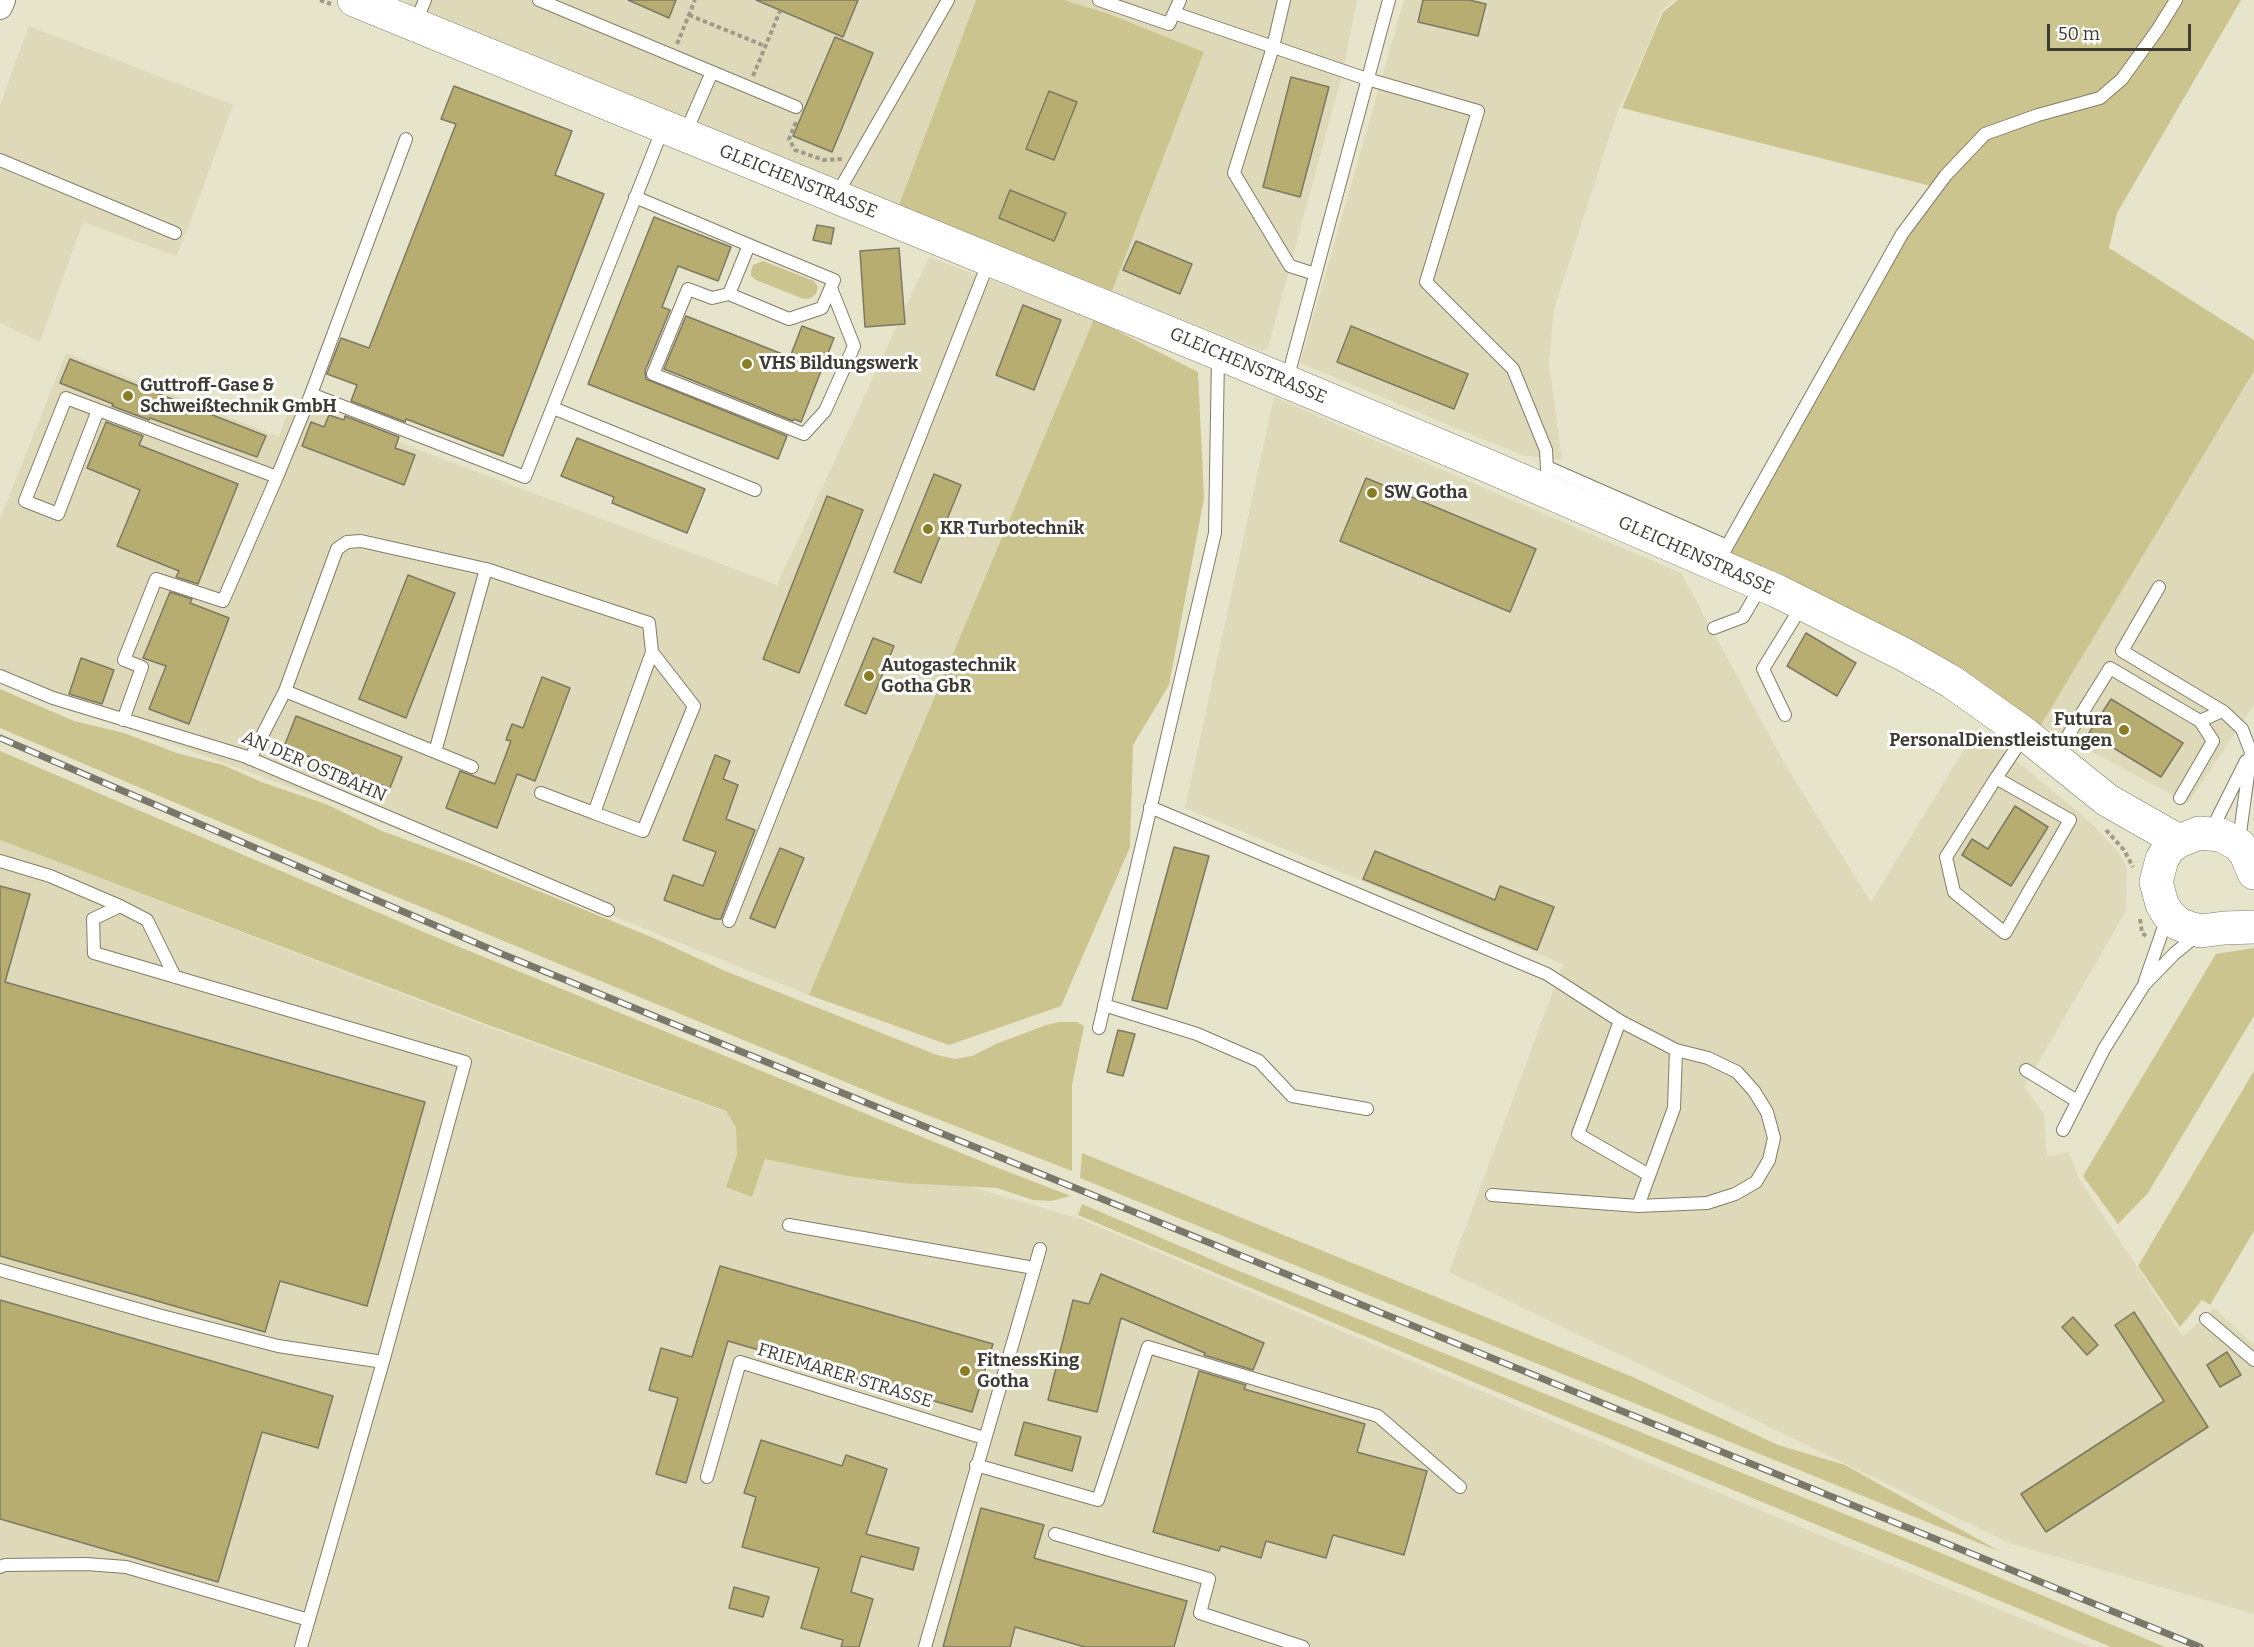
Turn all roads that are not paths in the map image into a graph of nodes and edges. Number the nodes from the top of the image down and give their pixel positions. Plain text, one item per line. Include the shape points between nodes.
1 (3, 0) edge
2 (539, 0) edge
3 (948, 0) edge
4 (1099, 0) edge
5 (1180, 0) edge
6 (1284, 0) edge
7 (1389, 0) edge
8 (2176, 0) edge
9 (343, 2) edge
10 (0, 7) edge
11 (419, 12) edge
12 (1174, 13) junction
13 (1273, 47) junction
14 (712, 72) junction
15 (1367, 79) junction
16 (796, 108) road end
17 (674, 131) junction
18 (406, 139) dead end
19 (0, 160) edge
20 (635, 197) junction
21 (836, 197) junction
22 (175, 233) dead end
23 (748, 245) junction
24 (990, 259) junction
25 (1315, 274) junction
26 (831, 288) junction
27 (729, 294) junction
28 (1218, 353) junction
29 (1287, 381) junction
30 (311, 394) junction
31 (553, 408) junction
32 (98, 410) junction
33 (277, 477) junction
34 (1548, 479) junction
35 (755, 490) dead end
36 (1722, 556) junction
37 (486, 569) junction
38 (1762, 585) junction
39 (2158, 586) dead end
40 (1803, 604) junction
41 (1714, 628) dead end
42 (652, 652) junction
43 (0, 675) edge
44 (285, 691) junction
45 (2222, 711) junction
46 (1785, 715) dead end
47 (123, 720) junction
48 (2200, 721) junction
49 (2025, 734) junction
50 (2070, 734) dead end
51 (435, 752) junction
52 (2251, 752) junction
53 (250, 759) junction
54 (472, 767) dead end
55 (1996, 778) junction
56 (541, 794) dead end
57 (2181, 798) dead end
58 (1150, 807) junction
59 (594, 813) junction
60 (2105, 814) junction
61 (2179, 840) junction
62 (2234, 850) edge
63 (0, 861) edge
64 (2146, 874) junction
65 (2254, 889) edge
66 (120, 906) junction
67 (608, 910) dead end
68 (729, 921) dead end
69 (2155, 923) junction
70 (2226, 929) edge
71 (175, 977) junction
72 (2144, 985) junction
73 (1104, 1005) junction
74 (1620, 1021) junction
75 (1099, 1028) dead end
76 (1676, 1050) junction
77 (2026, 1070) dead end
78 (2077, 1101) junction
79 (1367, 1109) dead end
80 (2063, 1130) dead end
81 (1650, 1175) junction
82 (1491, 1195) dead end
83 (1638, 1206) junction
84 (789, 1225) dead end
85 (1040, 1249) dead end
86 (1034, 1268) junction
87 (0, 1270) edge
88 (2206, 1319) dead end
89 (2254, 1360) edge
90 (383, 1362) junction
91 (984, 1438) junction
92 (976, 1465) junction
93 (707, 1477) dead end
94 (1460, 1487) dead end
95 (1055, 1534) dead end
96 (0, 1567) edge
97 (309, 1620) junction
98 (302, 1647) edge
99 (925, 1647) edge
100 (1303, 1647) edge

1 - 10 street
2 - 14 lane
3 - 21 lane
4 - 12 lane via 1169,24
5 - 12 lane
6 - 13 lane
7 - 15 lane
8 - 36 lane via 2122,79 2100,98 1985,134 1946,176 1902,234
9 - 11 street, GLEICHENSTRASSE
11 - 17 street, GLEICHENSTRASSE
12 - 13 lane
13 - 15 lane
13 - 25 lane via 1234,173 1290,266
14 - 16 lane
14 - 17 lane
15 - 25 lane
15 - 34 lane via 1478,111 1426,282 1514,369 1546,450
17 - 20 lane
17 - 21 street, GLEICHENSTRASSE
18 - 30 lane
19 - 22 lane
20 - 23 lane
20 - 31 lane
21 - 24 street, GLEICHENSTRASSE
23 - 26 lane via 834,280
23 - 27 lane
24 - 28 street, GLEICHENSTRASSE
24 - 68 lane
25 - 29 lane
26 - 27 lane via 822,308 789,319
26 - 27 lane via 854,346 825,411 804,434 653,374 688,289 712,298
28 - 29 street, GLEICHENSTRASSE
28 - 58 lane via 1215,533
29 - 34 street, GLEICHENSTRASSE
30 - 31 lane via 525,477
30 - 33 lane
31 - 35 lane
32 - 32 lane via 66,398 25,501 58,514
32 - 33 lane
33 - 47 lane via 223,601 156,579 124,660 142,667
34 - 36 street, GLEICHENSTRASSE
36 - 38 street, GLEICHENSTRASSE
37 - 42 lane via 649,623
37 - 44 lane via 361,541 347,542 337,549
37 - 51 lane
38 - 40 street, GLEICHENSTRASSE
38 - 41 lane via 1743,617
39 - 45 lane via 2122,651
40 - 46 lane via 1763,669
40 - 49 street, GLEICHENSTRASSE via 1952,682
42 - 59 lane
42 - 59 lane via 694,706 643,831
43 - 47 lane, AN DER OSTBAHN via 52,698
44 - 51 lane
44 - 53 lane
45 - 48 lane
45 - 52 lane via 2242,729
47 - 53 lane, AN DER OSTBAHN
48 - 50 lane via 2110,668
48 - 57 lane via 2213,741
49 - 55 lane
49 - 60 street, GLEICHENSTRASSE
51 - 54 lane
52 - 62 lane
52 - 62 lane
53 - 67 lane, AN DER OSTBAHN
55 - 55 lane via 1946,857 1954,891 2005,933 2070,820
56 - 59 lane
58 - 73 lane
58 - 74 lane via 1547,974
60 - 61 street, GLEICHENSTRASSE
60 - 64 street, GLEICHENSTRASSE
61 - 62 street via 2199,833
61 - 64 street
63 - 66 lane via 50,876
64 - 69 street via 2158,893
65 - 70 street via 2245,912
66 - 71 lane via 147,921
66 - 71 lane via 93,919 94,953
69 - 70 street
69 - 72 lane
70 - 72 lane via 2174,954
71 - 90 lane via 465,1062
72 - 78 lane
73 - 75 lane
73 - 79 lane via 1197,1034 1258,1061 1292,1096
74 - 76 lane
74 - 81 lane via 1578,1134
76 - 81 lane via 1674,1108
76 - 83 lane via 1708,1058 1737,1072 1754,1091 1767,1112 1774,1138 1769,1160 1756,1182 1735,1194 1707,1203
77 - 78 lane
78 - 80 lane
81 - 83 lane
82 - 83 lane
84 - 86 lane
85 - 86 lane
86 - 91 lane
87 - 90 lane via 278,1346
88 - 89 lane
90 - 97 lane
91 - 92 lane
91 - 93 lane, FRIEMARER STRASSE via 740,1362
92 - 94 lane via 1098,1500 1148,1347 1378,1416
92 - 99 lane
95 - 100 lane via 1209,1579 1200,1613
96 - 97 lane via 126,1567
97 - 98 lane

